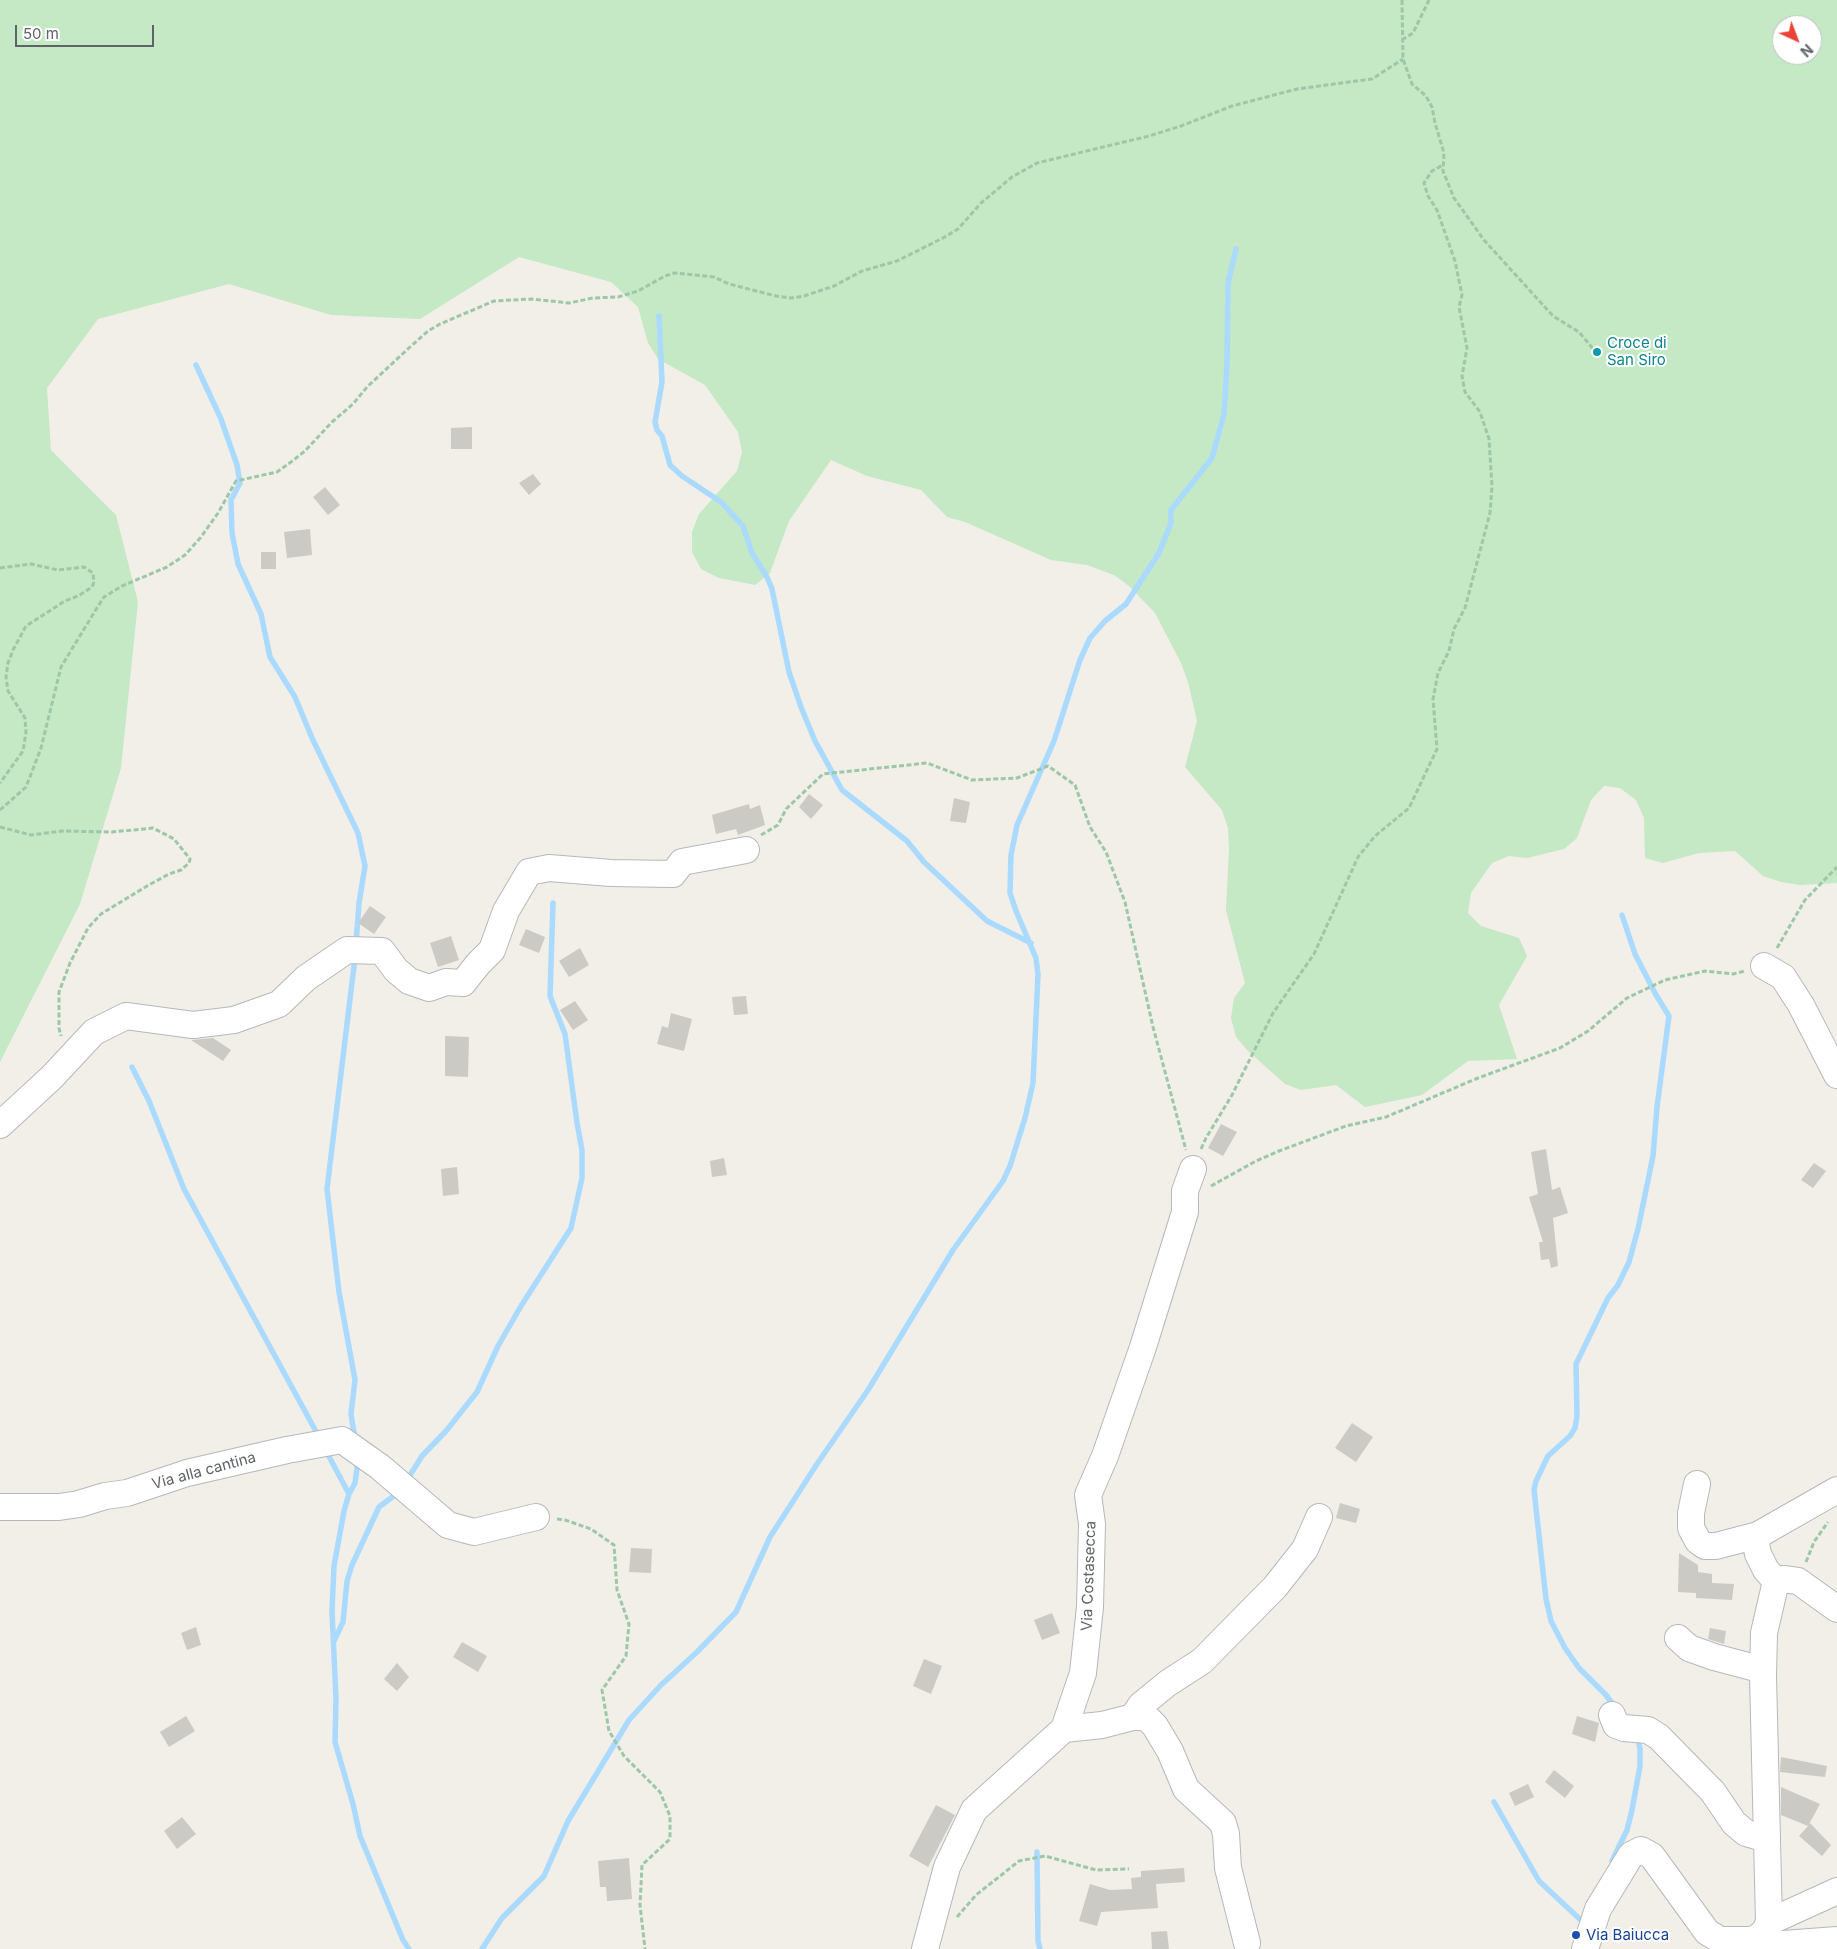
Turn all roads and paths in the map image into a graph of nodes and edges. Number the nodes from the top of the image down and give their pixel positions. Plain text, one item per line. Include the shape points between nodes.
1 (1402, 0) edge
2 (1429, 0) edge
3 (1402, 40) junction
4 (1403, 59) junction
5 (1443, 165) junction
6 (1594, 350) dead end
7 (0, 568) edge
8 (0, 784) edge
9 (0, 810) edge
10 (0, 828) edge
11 (746, 850) joint
12 (1837, 867) edge
13 (1764, 966) junction
14 (68, 1060) junction
15 (1837, 1075) edge
16 (0, 1125) edge
17 (1189, 1180) junction
18 (1697, 1484) dead end
19 (1837, 1490) edge
20 (10, 1507) edge
21 (536, 1517) joint
22 (1319, 1517) dead end
23 (1831, 1517) dead end
24 (1758, 1536) junction
25 (1787, 1581) junction
26 (1837, 1608) edge
27 (1678, 1638) dead end
28 (1763, 1670) junction
29 (1612, 1715) dead end
30 (1134, 1717) junction
31 (1064, 1729) junction
32 (1767, 1839) junction
33 (1129, 1869) dead end
34 (1837, 1891) edge
35 (957, 1917) dead end
36 (1763, 1930) junction
37 (1837, 1940) edge
38 (1247, 1943) dead end
39 (1590, 1948) edge
40 (645, 1949) edge
41 (925, 1949) edge

1 - 3 path
2 - 3 path via 1413,33
3 - 4 path
4 - 5 path via 1412,84 1426,96 1432,107 1444,154
4 - 9 path via 1372,78 1298,89 1232,106 1149,136 1037,163 1012,177 981,203 958,229 943,238 897,261 862,271 834,286 804,296 776,296 729,284 714,276 674,273 618,297 569,303 532,299 494,301 457,316 428,332 382,372 305,451 284,467 277,472 236,481 218,513 186,555 104,597 61,667 41,748 26,787
5 - 6 path via 1454,198 1484,240 1553,316 1579,332
5 - 17 path via 1432,171 1424,183 1438,210 1455,261 1467,348 1462,376 1466,392 1480,412 1489,439 1492,486 1490,513 1465,608 1438,673 1433,698 1437,749 1409,808 1375,836 1358,857 1314,954 1273,1013 1232,1095 1206,1138
7 - 8 path via 31,564 58,570 84,567 93,573 94,582 92,587 26,626 13,650 6,678 8,691 24,718 26,732 23,751
10 - 14 path via 32,835 153,828 174,839 190,859 190,863 181,870 101,914 88,928 59,992 59,1028
11 - 14 street via 682,862 673,874 549,868 529,872 506,911 492,950 463,983 446,982 429,988 408,981 382,951 347,950 306,978 279,1004 234,1020 192,1025 126,1016 94,1032
11 - 17 path via 761,835 778,825 786,809 823,774 927,763 972,780 1017,778 1048,766 1075,785 1090,827 1106,852 1125,902 1153,1027 1172,1092
12 - 13 path via 1805,900 1784,939
13 - 15 street via 1783,977
13 - 17 path via 1733,974 1705,971 1665,980 1627,998 1588,1031 1560,1048 1386,1117 1346,1126 1288,1147 1256,1160 1196,1194
14 - 16 street
17 - 31 street, Via Costasecca via 1185,1212 1143,1347 1088,1495 1092,1524 1090,1607 1083,1673
18 - 24 street via 1691,1513 1692,1528 1698,1541 1705,1546 1716,1546
19 - 24 street
20 - 21 street, Via alla cantina via 79,1504 127,1493 187,1473 342,1440 380,1467 448,1525 474,1532
21 - 40 path via 564,1520 591,1529 614,1545 617,1590 629,1624 626,1656 602,1690 608,1731 624,1756 660,1792 670,1816 670,1839 642,1865 640,1905
22 - 30 street via 1305,1549 1275,1587 1202,1661 1141,1705
23 - 25 path
24 - 25 street via 1758,1554 1766,1570
25 - 26 street
25 - 28 street via 1764,1633
27 - 28 street via 1690,1648 1714,1658
28 - 32 street
29 - 32 street via 1616,1725 1648,1730 1659,1736 1713,1792 1734,1823 1746,1833
30 - 31 street via 1102,1726
30 - 38 street via 1146,1717 1155,1726 1186,1789 1223,1823 1228,1868
31 - 41 street, Via Costasecca via 974,1810 946,1867
32 - 36 street
33 - 35 path via 1096,1870 1045,1856 1019,1861 976,1895
34 - 36 street
36 - 37 street via 1770,1944
36 - 39 street via 1749,1940 1720,1940 1707,1932 1652,1856 1641,1850 1631,1855 1598,1909

